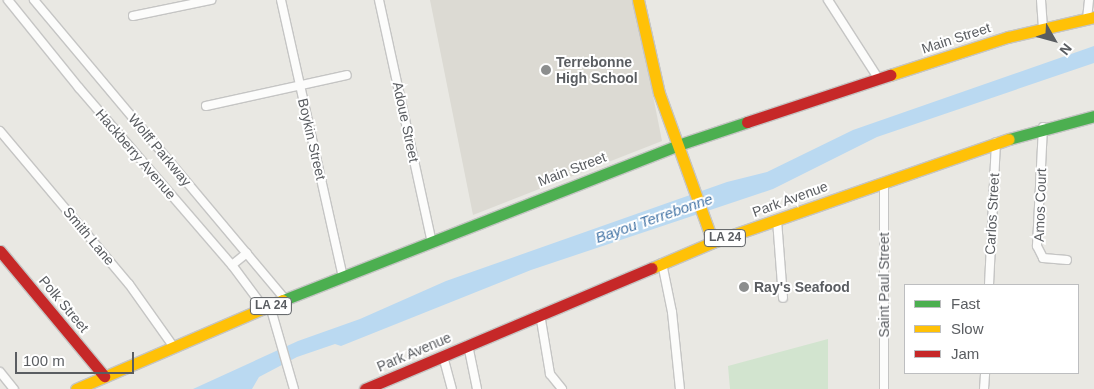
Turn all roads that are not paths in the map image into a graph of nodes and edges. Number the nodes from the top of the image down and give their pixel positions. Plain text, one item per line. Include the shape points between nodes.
1 (8, 0) edge
2 (34, 0) edge
3 (211, 0) edge
4 (281, 0) edge
5 (379, 0) edge
6 (638, 0) edge
7 (828, 0) edge
8 (1041, 0) edge
9 (1089, 0) edge
10 (133, 16) dead end
11 (1090, 18) edge
12 (1043, 28) junction
13 (347, 75) dead end
14 (878, 78) junction
15 (300, 85) junction
16 (206, 106) dead end
17 (1094, 116) edge
18 (1043, 127) junction
19 (0, 131) edge
20 (996, 142) junction
21 (678, 145) junction
22 (884, 182) junction
23 (778, 220) junction
24 (714, 242) junction
25 (432, 243) junction
26 (0, 251) edge
27 (247, 253) junction
28 (1067, 260) dead end
29 (662, 263) junction
30 (232, 265) junction
31 (343, 278) junction
32 (989, 284) edge
33 (783, 298) dead end
34 (285, 299) junction
35 (267, 307) junction
36 (540, 314) junction
37 (174, 346) junction
38 (468, 346) junction
39 (443, 356) junction
40 (0, 372) edge
41 (985, 374) edge
42 (104, 376) junction
43 (14, 389) edge
44 (76, 389) edge
45 (294, 389) edge
46 (365, 389) edge
47 (452, 389) edge
48 (477, 389) edge
49 (562, 389) edge
50 (680, 389) edge
51 (884, 389) edge
52 (984, 389) edge

1 - 30 street, Hackberry Avenue via 79,88
2 - 27 street, Wolff Parkway
3 - 10 street
4 - 15 street, Boykin Street
5 - 25 street, Adoue Street
6 - 21 main road via 659,93
7 - 14 street
8 - 12 street
9 - 11 street
11 - 12 main road, Main Street / LA 24
12 - 14 main road, Main Street / LA 24
13 - 15 street
14 - 21 main road, Main Street / LA 24
15 - 16 street
15 - 31 street, Boykin Street
17 - 18 main road, Park Avenue / LA 24
18 - 20 main road, Park Avenue / LA 24
18 - 28 street, Amos Court via 1037,246 1043,258
19 - 37 street, Smith Lane via 129,284
20 - 22 main road, Park Avenue / LA 24
20 - 32 street, Carlos Street
21 - 24 main road
21 - 25 main road, Main Street / LA 24
22 - 23 main road, Park Avenue / LA 24
22 - 51 street, Saint Paul Street
23 - 24 main road, Park Avenue / LA 24
23 - 33 street
24 - 29 main road, Park Avenue / LA 24
25 - 31 main road, Main Street / LA 24
26 - 42 main road, Polk Street
27 - 30 street
27 - 34 street, Wolff Parkway
29 - 36 main road, Park Avenue / LA 24
29 - 50 street via 672,312
30 - 35 street, Hackberry Avenue
31 - 34 main road, Main Street / LA 24
34 - 35 main road, Main Street / LA 24
35 - 37 main road, Main Street / LA 24
35 - 45 street, Hackberry Avenue via 281,340
36 - 38 main road, Park Avenue / LA 24
36 - 49 street via 550,374
37 - 42 main road, Main Street / LA 24
38 - 39 main road, Park Avenue / LA 24
38 - 48 street
39 - 46 main road, Park Avenue / LA 24
39 - 47 street
40 - 43 street
41 - 52 street
42 - 44 main road, Main Street / LA 24

